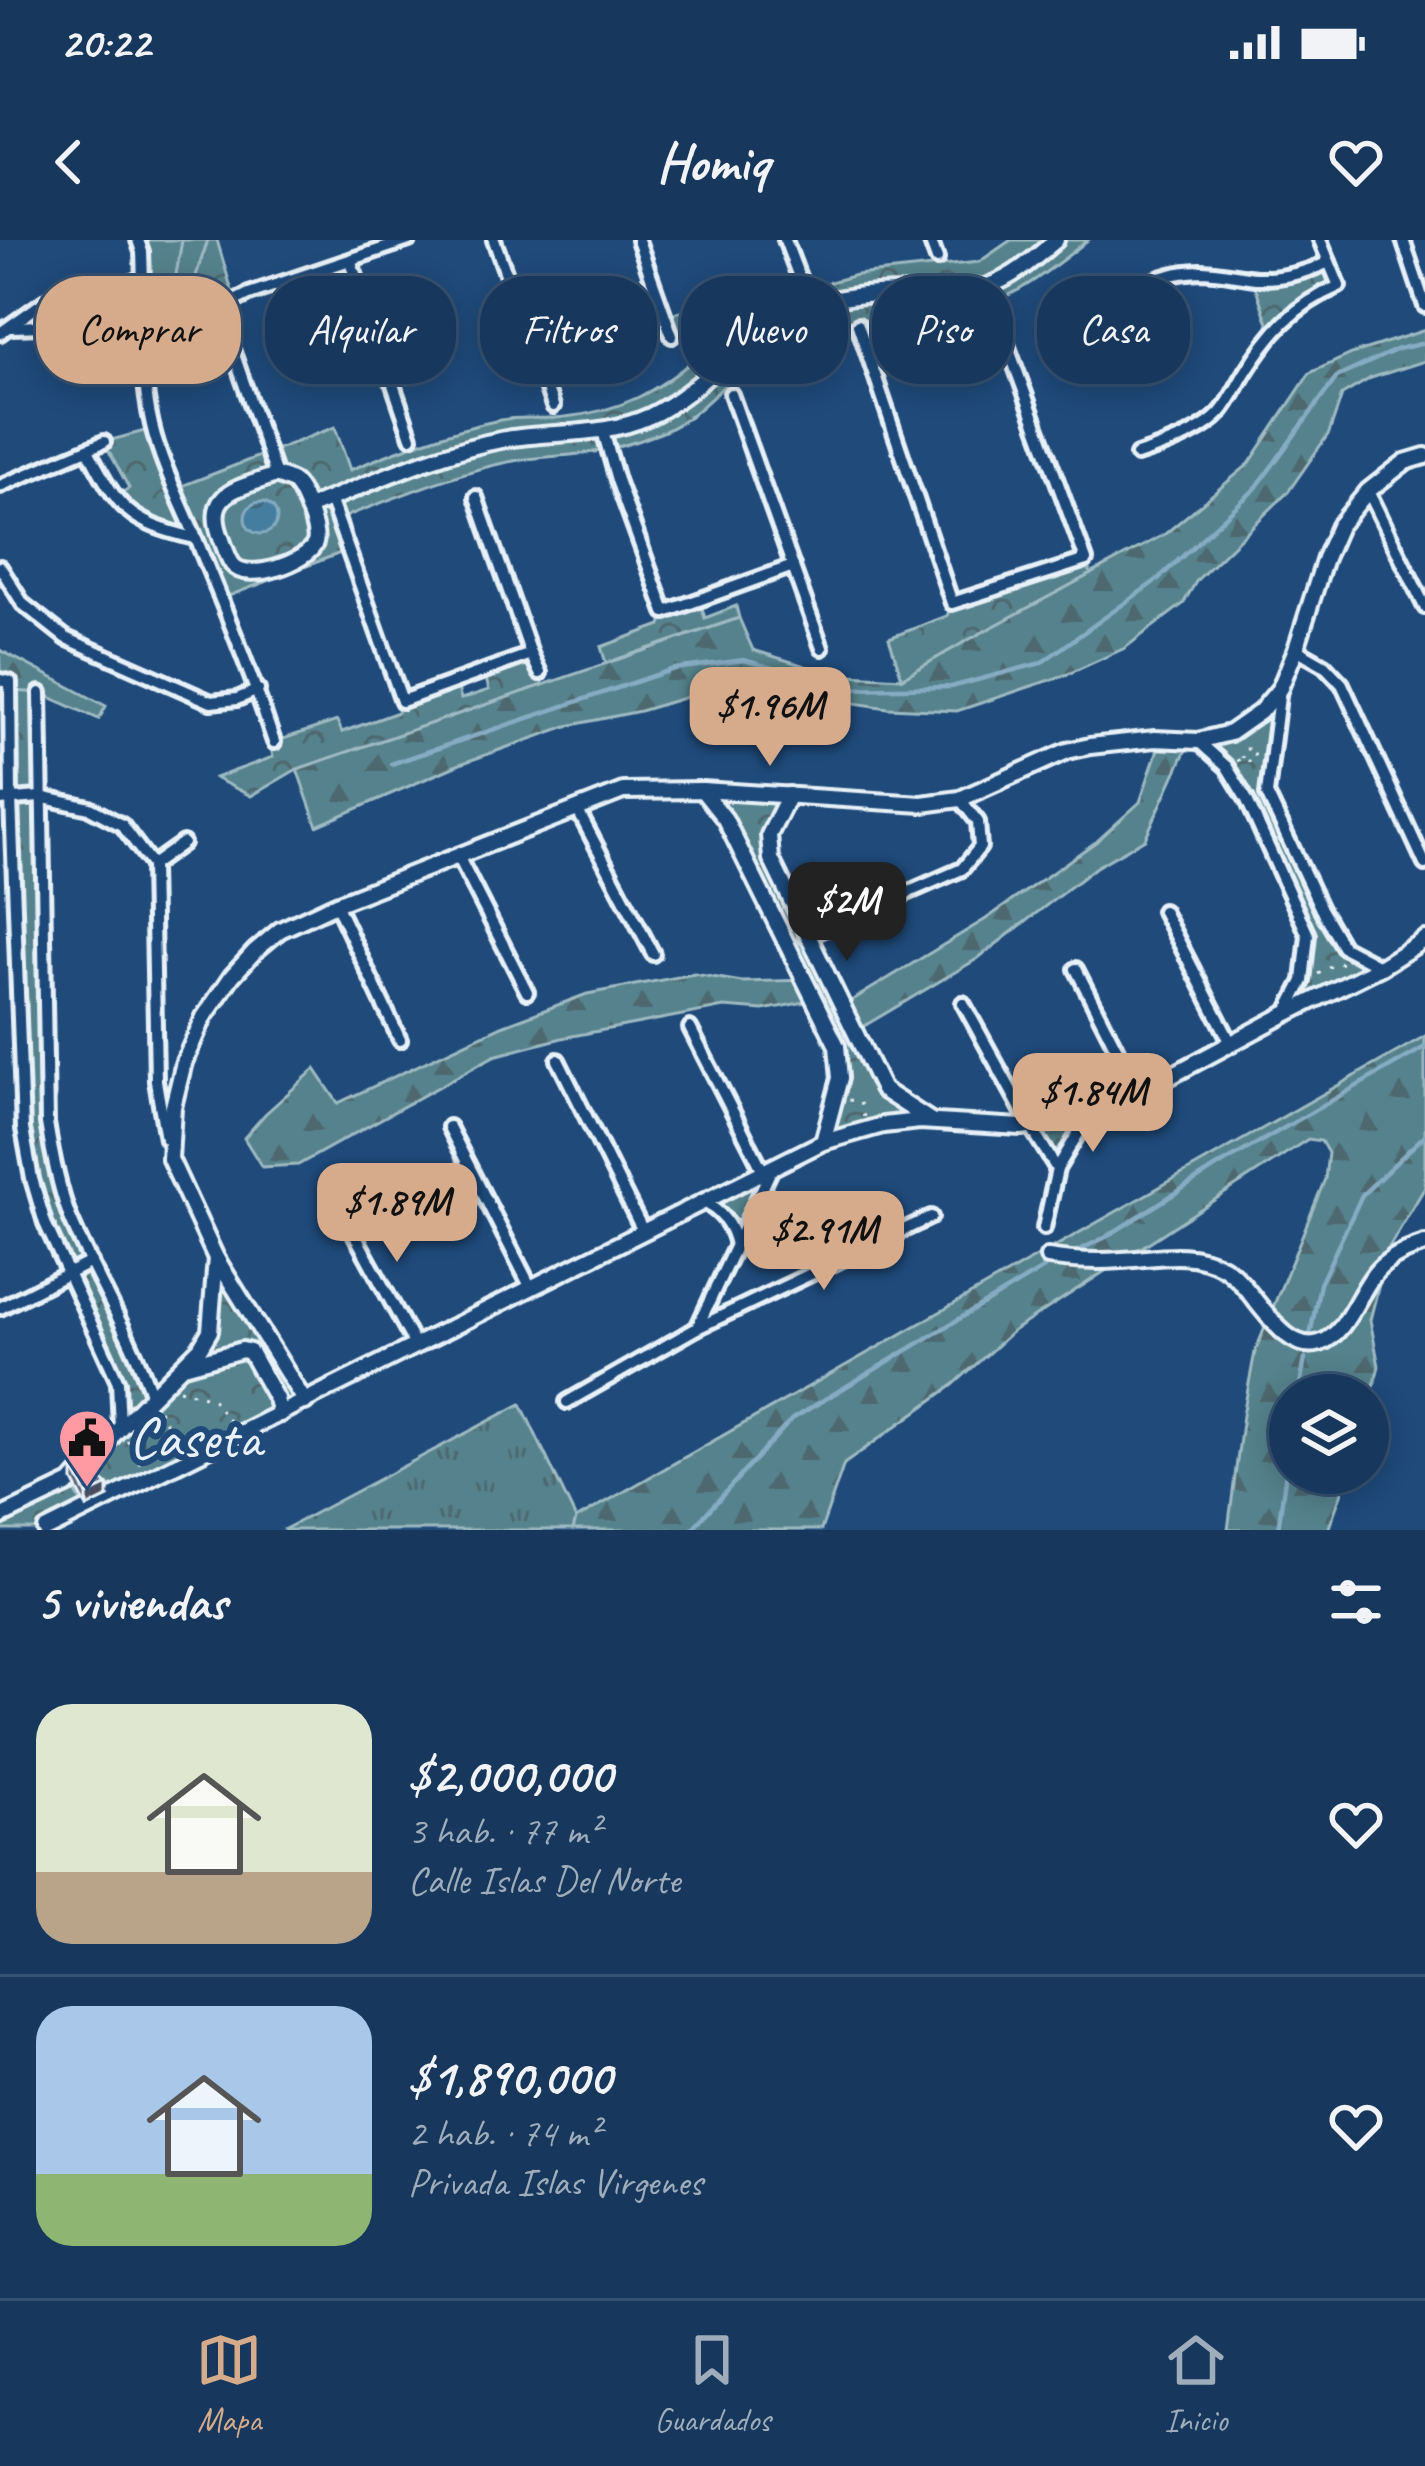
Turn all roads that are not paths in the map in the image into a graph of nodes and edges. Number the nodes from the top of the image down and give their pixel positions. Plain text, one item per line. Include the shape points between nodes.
1 (138, 240) edge
2 (409, 240) edge
3 (494, 240) edge
4 (638, 240) edge
5 (785, 240) edge
6 (930, 240) edge
7 (1056, 240) edge
8 (1320, 240) edge
9 (1403, 240) edge
10 (937, 259) dead end
11 (351, 262) junction
12 (1329, 262) junction
13 (1419, 264) edge
14 (1303, 273) junction
15 (143, 276) edge
16 (799, 276) edge
17 (1008, 276) edge
18 (1170, 276) edge
19 (1313, 297) junction
20 (1425, 306) edge
21 (36, 308) edge
22 (858, 325) dead end
23 (36, 327) edge
24 (5, 330) edge
25 (672, 336) dead end
26 (1013, 361) edge
27 (872, 366) edge
28 (146, 384) edge
29 (697, 384) edge
30 (878, 384) edge
31 (731, 394) dead end
32 (553, 406) dead end
33 (602, 430) junction
34 (411, 437) dead end
35 (104, 442) dead end
36 (88, 450) junction
37 (1137, 454) dead end
38 (1425, 456) edge
39 (276, 475) junction
40 (0, 486) edge
41 (1368, 491) junction
42 (476, 496) dead end
43 (330, 499) junction
44 (308, 508) junction
45 (217, 529) junction
46 (195, 538) junction
47 (231, 564) junction
48 (793, 566) junction
49 (0, 567) edge
50 (210, 574) junction
51 (1425, 607) edge
52 (822, 648) dead end
53 (1297, 649) junction
54 (531, 653) junction
55 (540, 673) dead end
56 (0, 680) edge
57 (1280, 688) junction
58 (257, 691) junction
59 (40, 693) dead end
60 (1198, 741) junction
61 (274, 742) dead end
62 (702, 790) junction
63 (789, 795) junction
64 (40, 797) junction
65 (5, 799) edge
66 (960, 799) junction
67 (577, 809) junction
68 (183, 843) dead end
69 (459, 858) junction
70 (1425, 864) edge
71 (152, 865) junction
72 (336, 904) junction
73 (1163, 911) dead end
74 (806, 937) junction
75 (1425, 939) edge
76 (653, 953) dead end
77 (1381, 967) junction
78 (1076, 969) dead end
79 (527, 992) dead end
80 (963, 1003) dead end
81 (1286, 1014) junction
82 (690, 1028) dead end
83 (400, 1040) dead end
84 (1232, 1045) junction
85 (558, 1060) dead end
86 (1138, 1094) junction
87 (1088, 1117) junction
88 (932, 1121) junction
89 (449, 1126) dead end
90 (1031, 1127) junction
91 (823, 1142) junction
92 (170, 1159) junction
93 (768, 1169) junction
94 (1057, 1169) junction
95 (704, 1201) junction
96 (339, 1206) dead end
97 (931, 1216) dead end
98 (1044, 1228) dead end
99 (644, 1231) junction
100 (1425, 1244) edge
101 (736, 1245) junction
102 (1048, 1257) dead end
103 (216, 1258) junction
104 (91, 1262) junction
105 (68, 1272) junction
106 (531, 1288) junction
107 (0, 1308) edge
108 (697, 1328) junction
109 (416, 1347) junction
110 (184, 1366) junction
111 (152, 1396) junction
112 (305, 1402) junction
113 (567, 1402) dead end
114 (280, 1414) junction
115 (120, 1427) junction
116 (92, 1459) junction
117 (121, 1493) junction
118 (0, 1517) edge
119 (46, 1530) edge

1 - 15 street
2 - 11 street
3 - 32 street
4 - 25 street
5 - 16 street
6 - 10 street
7 - 17 street
8 - 12 street
9 - 13 street
11 - 34 street
11 - 39 street via 249,294 220,315
12 - 14 street
12 - 19 street via 1339,286
13 - 20 street
14 - 18 street
14 - 19 street
19 - 37 street via 1263,344 1218,416
21 - 24 street
22 - 27 street
23 - 24 street
26 - 30 street via 1086,560 952,603
28 - 46 street via 152,428
29 - 33 street via 648,417
31 - 48 street
33 - 43 street via 506,439
33 - 48 street via 665,612
35 - 36 street
36 - 40 street
36 - 46 street via 114,499 135,516
38 - 41 street
39 - 44 street via 291,480
39 - 45 street via 224,495 216,504
41 - 51 street
41 - 53 street via 1339,526
42 - 54 street
43 - 44 street
43 - 54 street via 402,701
44 - 47 street via 316,531 305,556 258,574
45 - 46 street
45 - 47 street
46 - 50 street
47 - 50 street
48 - 52 street
49 - 58 street via 23,604 66,638 212,702
50 - 58 street
53 - 57 street
53 - 70 street via 1342,684
54 - 55 street
56 - 65 street via 10,682
57 - 60 street via 1230,733
57 - 77 street via 1267,794 1343,947
58 - 61 street
59 - 64 street
60 - 66 street via 1090,746
60 - 81 street via 1247,800 1308,934 1303,981
62 - 63 street
62 - 67 street via 622,791
62 - 91 street via 725,819 837,1046 840,1078
63 - 66 street
63 - 74 street via 769,835 771,859
64 - 65 street
64 - 71 street via 122,825
64 - 104 street via 47,1123 68,1212
65 - 105 street via 23,1130 45,1223
66 - 74 street via 978,822 980,848 962,869
67 - 69 street
67 - 76 street
68 - 71 street
69 - 72 street
69 - 79 street
71 - 92 street via 156,1081
72 - 83 street
72 - 92 street via 255,951 204,1017 173,1107
73 - 84 street
74 - 88 street via 883,1090
75 - 77 street
77 - 81 street
78 - 86 street
80 - 90 street
81 - 84 street
82 - 93 street
84 - 86 street
85 - 99 street
86 - 87 street
87 - 90 street
87 - 94 street
88 - 90 street
88 - 91 street
89 - 106 street
90 - 94 street
91 - 93 street
92 - 103 street
93 - 95 street
93 - 101 street
94 - 98 street
95 - 99 street
95 - 101 street via 732,1227
96 - 109 street
97 - 108 street
99 - 106 street
100 - 102 street via 1382,1265 1346,1320 1315,1346 1281,1331 1240,1281 1202,1258
101 - 108 street
103 - 110 street via 210,1331
103 - 112 street
104 - 105 street
104 - 111 street
105 - 107 street
105 - 115 street via 118,1382
106 - 109 street
108 - 113 street
109 - 112 street
110 - 111 street
110 - 114 street via 250,1352
111 - 115 street
112 - 114 street
114 - 117 street
115 - 116 street
116 - 117 street via 96,1486
116 - 118 street via 70,1483
117 - 119 street

